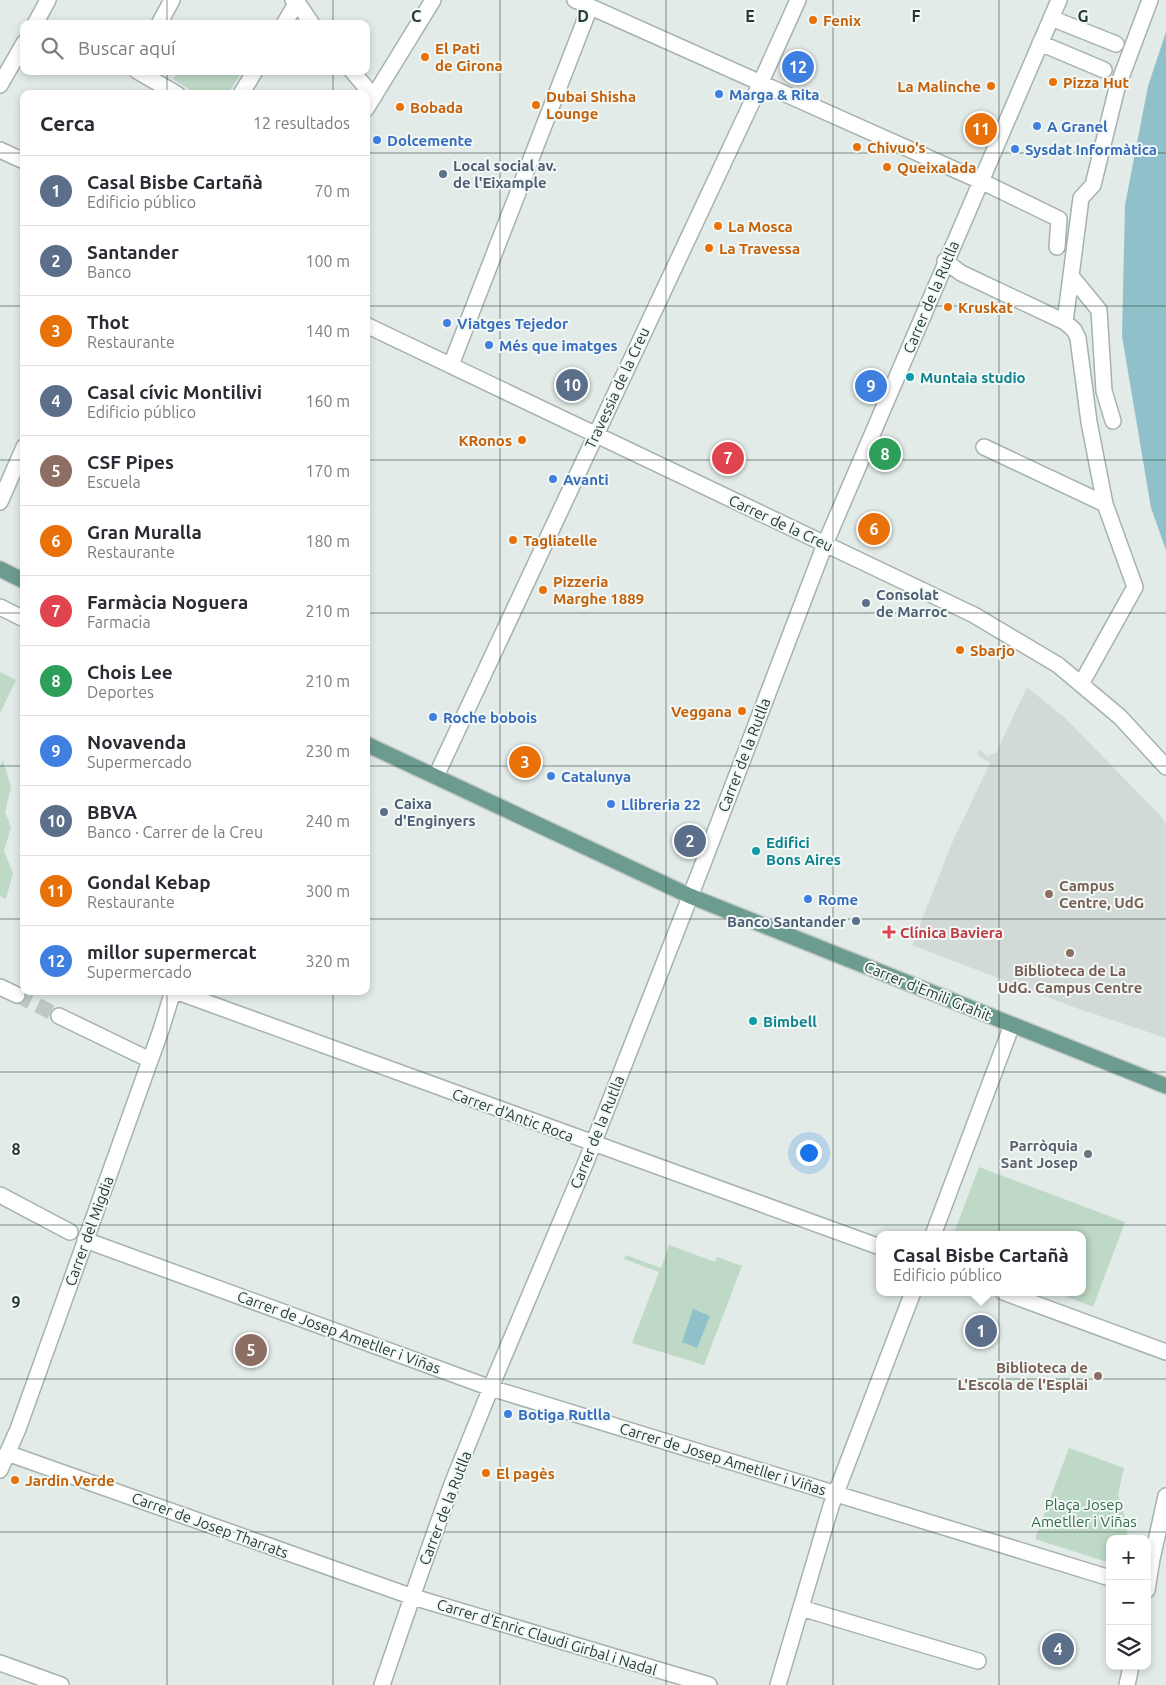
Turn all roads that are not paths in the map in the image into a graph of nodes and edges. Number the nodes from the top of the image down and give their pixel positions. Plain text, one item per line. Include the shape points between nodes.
1 (48, 0) edge
2 (172, 0) edge
3 (433, 0) edge
4 (575, 0) edge
5 (798, 0) edge
6 (1059, 0) edge
7 (1150, 0) edge
8 (295, 1) edge
9 (590, 7) junction
10 (1051, 18) junction
11 (37, 20) edge
12 (161, 20) edge
13 (286, 20) edge
14 (308, 20) edge
15 (1040, 43) junction
16 (1122, 47) junction
17 (20, 50) edge
18 (1111, 73) junction
19 (144, 75) edge
20 (253, 75) edge
21 (354, 75) edge
22 (759, 83) junction
23 (0, 85) edge
24 (170, 90) edge
25 (244, 90) edge
26 (363, 90) edge
27 (370, 103) edge
28 (0, 150) edge
29 (20, 159) edge
30 (980, 181) junction
31 (1056, 247) dead end
32 (946, 262) junction
33 (1068, 267) junction
34 (1065, 322) junction
35 (370, 327) edge
36 (451, 366) junction
37 (1113, 421) dead end
38 (595, 435) junction
39 (984, 447) dead end
40 (20, 456) edge
41 (0, 502) edge
42 (1106, 504) junction
43 (825, 544) junction
44 (0, 569) edge
45 (20, 579) edge
46 (0, 607) edge
47 (20, 616) edge
48 (1081, 684) junction
49 (370, 746) edge
50 (1166, 767) edge
51 (436, 776) junction
52 (690, 896) junction
53 (0, 987) edge
54 (16, 995) tunnel mouth
55 (173, 995) edge
56 (185, 995) edge
57 (59, 1016) tunnel mouth
58 (1012, 1025) junction
59 (150, 1060) junction
60 (1166, 1086) edge
61 (592, 1144) junction
62 (0, 1195) edge
63 (935, 1231) edge
64 (70, 1232) dead end
65 (85, 1240) junction
66 (876, 1246) edge
67 (911, 1296) edge
68 (1014, 1296) edge
69 (1166, 1352) edge
70 (491, 1388) junction
71 (7, 1454) junction
72 (0, 1470) edge
73 (836, 1494) junction
74 (1166, 1496) edge
75 (1106, 1577) edge
76 (1148, 1580) edge
77 (413, 1597) junction
78 (801, 1608) junction
79 (978, 1661) dead end
80 (0, 1663) edge
81 (1130, 1670) edge
82 (61, 1685) edge
83 (382, 1685) edge
84 (709, 1685) edge
85 (778, 1685) edge
86 (1127, 1685) edge

1 - 11 street
2 - 12 street
3 - 27 street
4 - 9 street
5 - 22 street, Travessia de la Creu
6 - 10 street, Carrer de la Rutlla
7 - 16 street
8 - 13 street
8 - 14 street
9 - 22 street
9 - 36 street
10 - 15 street, Carrer de la Rutlla
10 - 16 street
15 - 18 street
15 - 30 street, Carrer de la Rutlla
16 - 18 street
17 - 23 street
18 - 33 street via 1093,185 1081,198
19 - 24 street
20 - 25 street
21 - 26 street
22 - 30 street
22 - 38 street, Travessia de la Creu
28 - 29 street
30 - 31 street via 1059,218
30 - 32 street, Carrer de la Rutlla
32 - 34 street via 961,273
32 - 43 street, Carrer de la Rutlla
33 - 34 street
33 - 37 street via 1099,310 1104,391
34 - 42 street via 1078,338 1089,422
35 - 36 street, Carrer de la Creu
36 - 38 street, Carrer de la Creu
38 - 43 street, Carrer de la Creu
38 - 51 street, Travessia de la Creu
39 - 42 street
40 - 41 street
42 - 48 street via 1135,587
43 - 48 street, Carrer de la Creu via 974,615 1058,665
43 - 52 street, Carrer de la Rutlla
44 - 45 main road
46 - 47 street
48 - 50 street, Carrer de la Creu via 1120,717
49 - 51 main road, Carrer d'Emili Grahit
51 - 52 main road, Carrer d'Emili Grahit
52 - 58 main road, Carrer d'Emili Grahit
52 - 61 street, Carrer de la Rutlla
53 - 54 street
55 - 59 street, Carrer del Migdia
56 - 61 street, Carrer d'Antic Roca
57 - 59 street
58 - 60 main road, Carrer d'Emili Grahit
58 - 63 street
59 - 65 street, Carrer del Migdia
61 - 66 street, Carrer d'Antic Roca
61 - 70 street, Carrer de la Rutlla
62 - 64 street
65 - 70 street, Carrer de Josep Ametller i Viñas
65 - 71 street, Carrer del Migdia
67 - 73 street
68 - 69 street
70 - 73 street, Carrer de Josep Ametller i Viñas
70 - 77 street, Carrer de la Rutlla via 452,1484
71 - 72 street, Carrer del Migdia
71 - 77 street, Carrer de Josep Tharrats
73 - 75 street, Carrer de Josep Ametller i Viñas
73 - 78 street
74 - 76 street
77 - 83 street, Carrer de la Rutlla
77 - 84 street, Carrer d'Enric Claudi Girbal i Nadal
78 - 79 street
78 - 85 street
80 - 82 street
81 - 86 street

